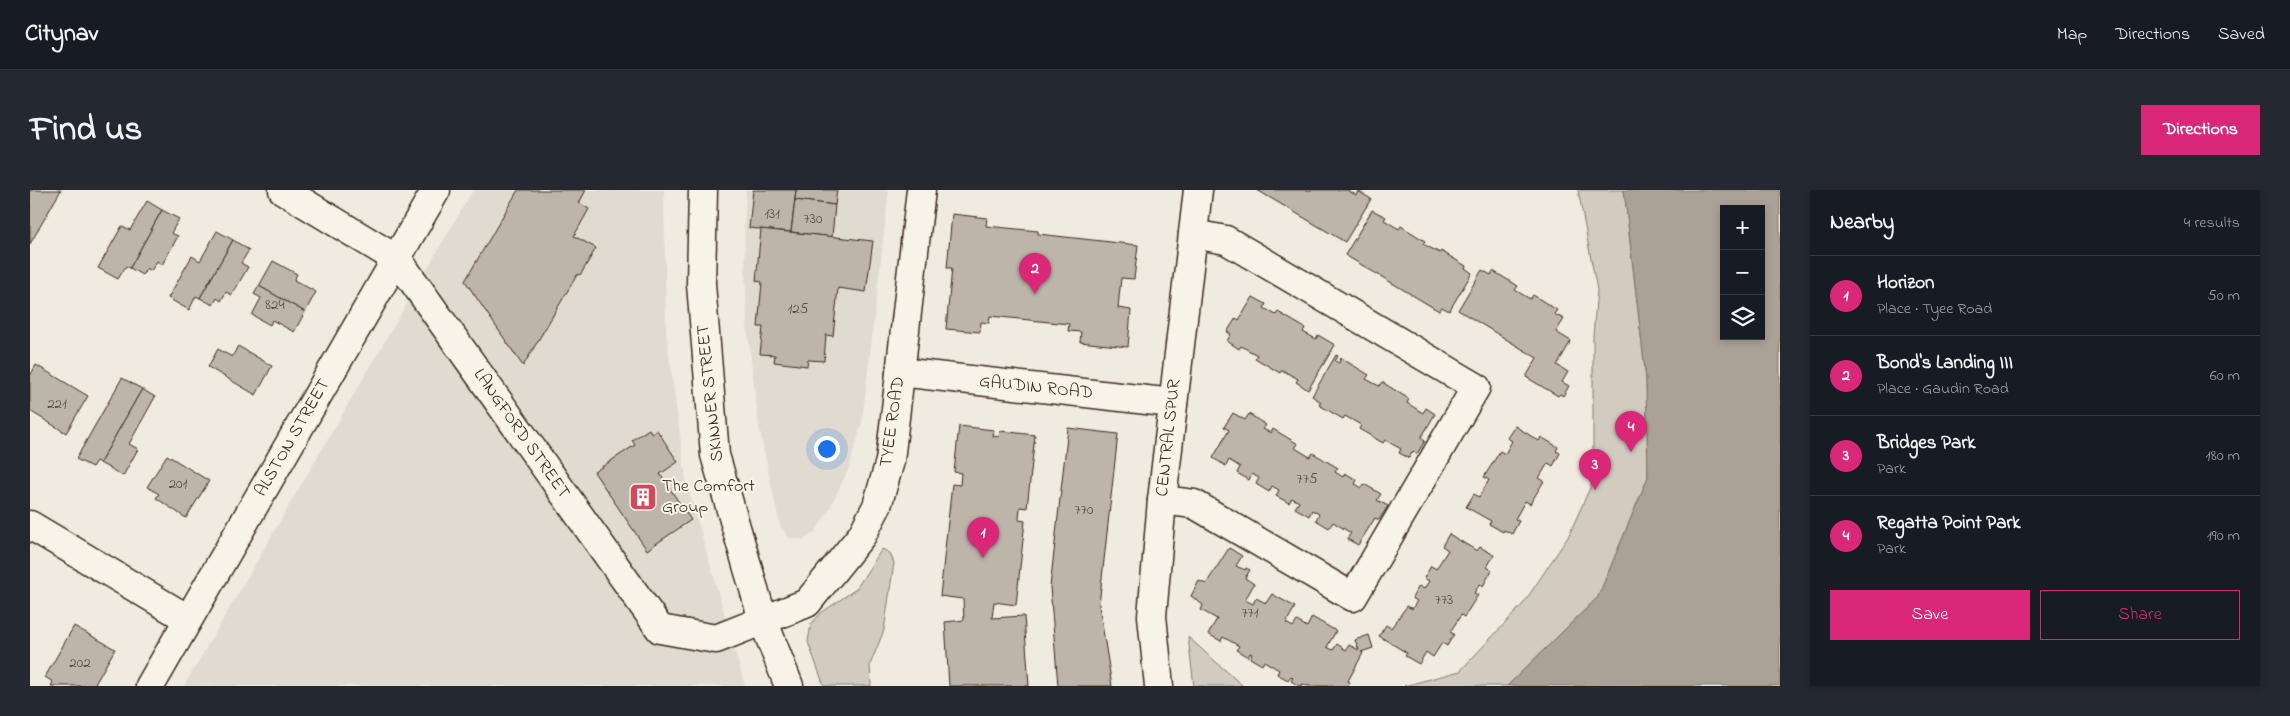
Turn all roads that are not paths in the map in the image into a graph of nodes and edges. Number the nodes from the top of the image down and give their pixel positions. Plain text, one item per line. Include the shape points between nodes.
1 (283, 190) edge
2 (436, 190) edge
3 (703, 190) edge
4 (921, 190) edge
5 (1198, 190) edge
6 (1193, 234) junction
7 (398, 260) junction
8 (900, 372) junction
9 (1173, 403) junction
10 (1162, 500) junction
11 (30, 525) edge
12 (188, 619) junction
13 (763, 620) junction
14 (150, 686) edge
15 (789, 686) edge
16 (1159, 686) edge

1 - 7 street, LANGFORD STREET
2 - 7 street, ALSTON STREET
3 - 13 street, SKINNER STREET via 701,284 715,455
4 - 8 street, TYEE ROAD
5 - 6 street, CENTRAL SPUR
6 - 9 street, CENTRAL SPUR
6 - 10 street via 1226,240 1476,387 1353,597 1194,504
7 - 12 street, ALSTON STREET
7 - 13 street, LANGFORD STREET via 660,630 716,639
8 - 9 street, GAUDIN ROAD
8 - 13 street, TYEE ROAD via 890,461 877,506 862,535 807,603
9 - 10 street, CENTRAL SPUR
10 - 16 street, CENTRAL SPUR via 1152,616
11 - 12 street
12 - 14 street, ALSTON STREET
13 - 15 street

